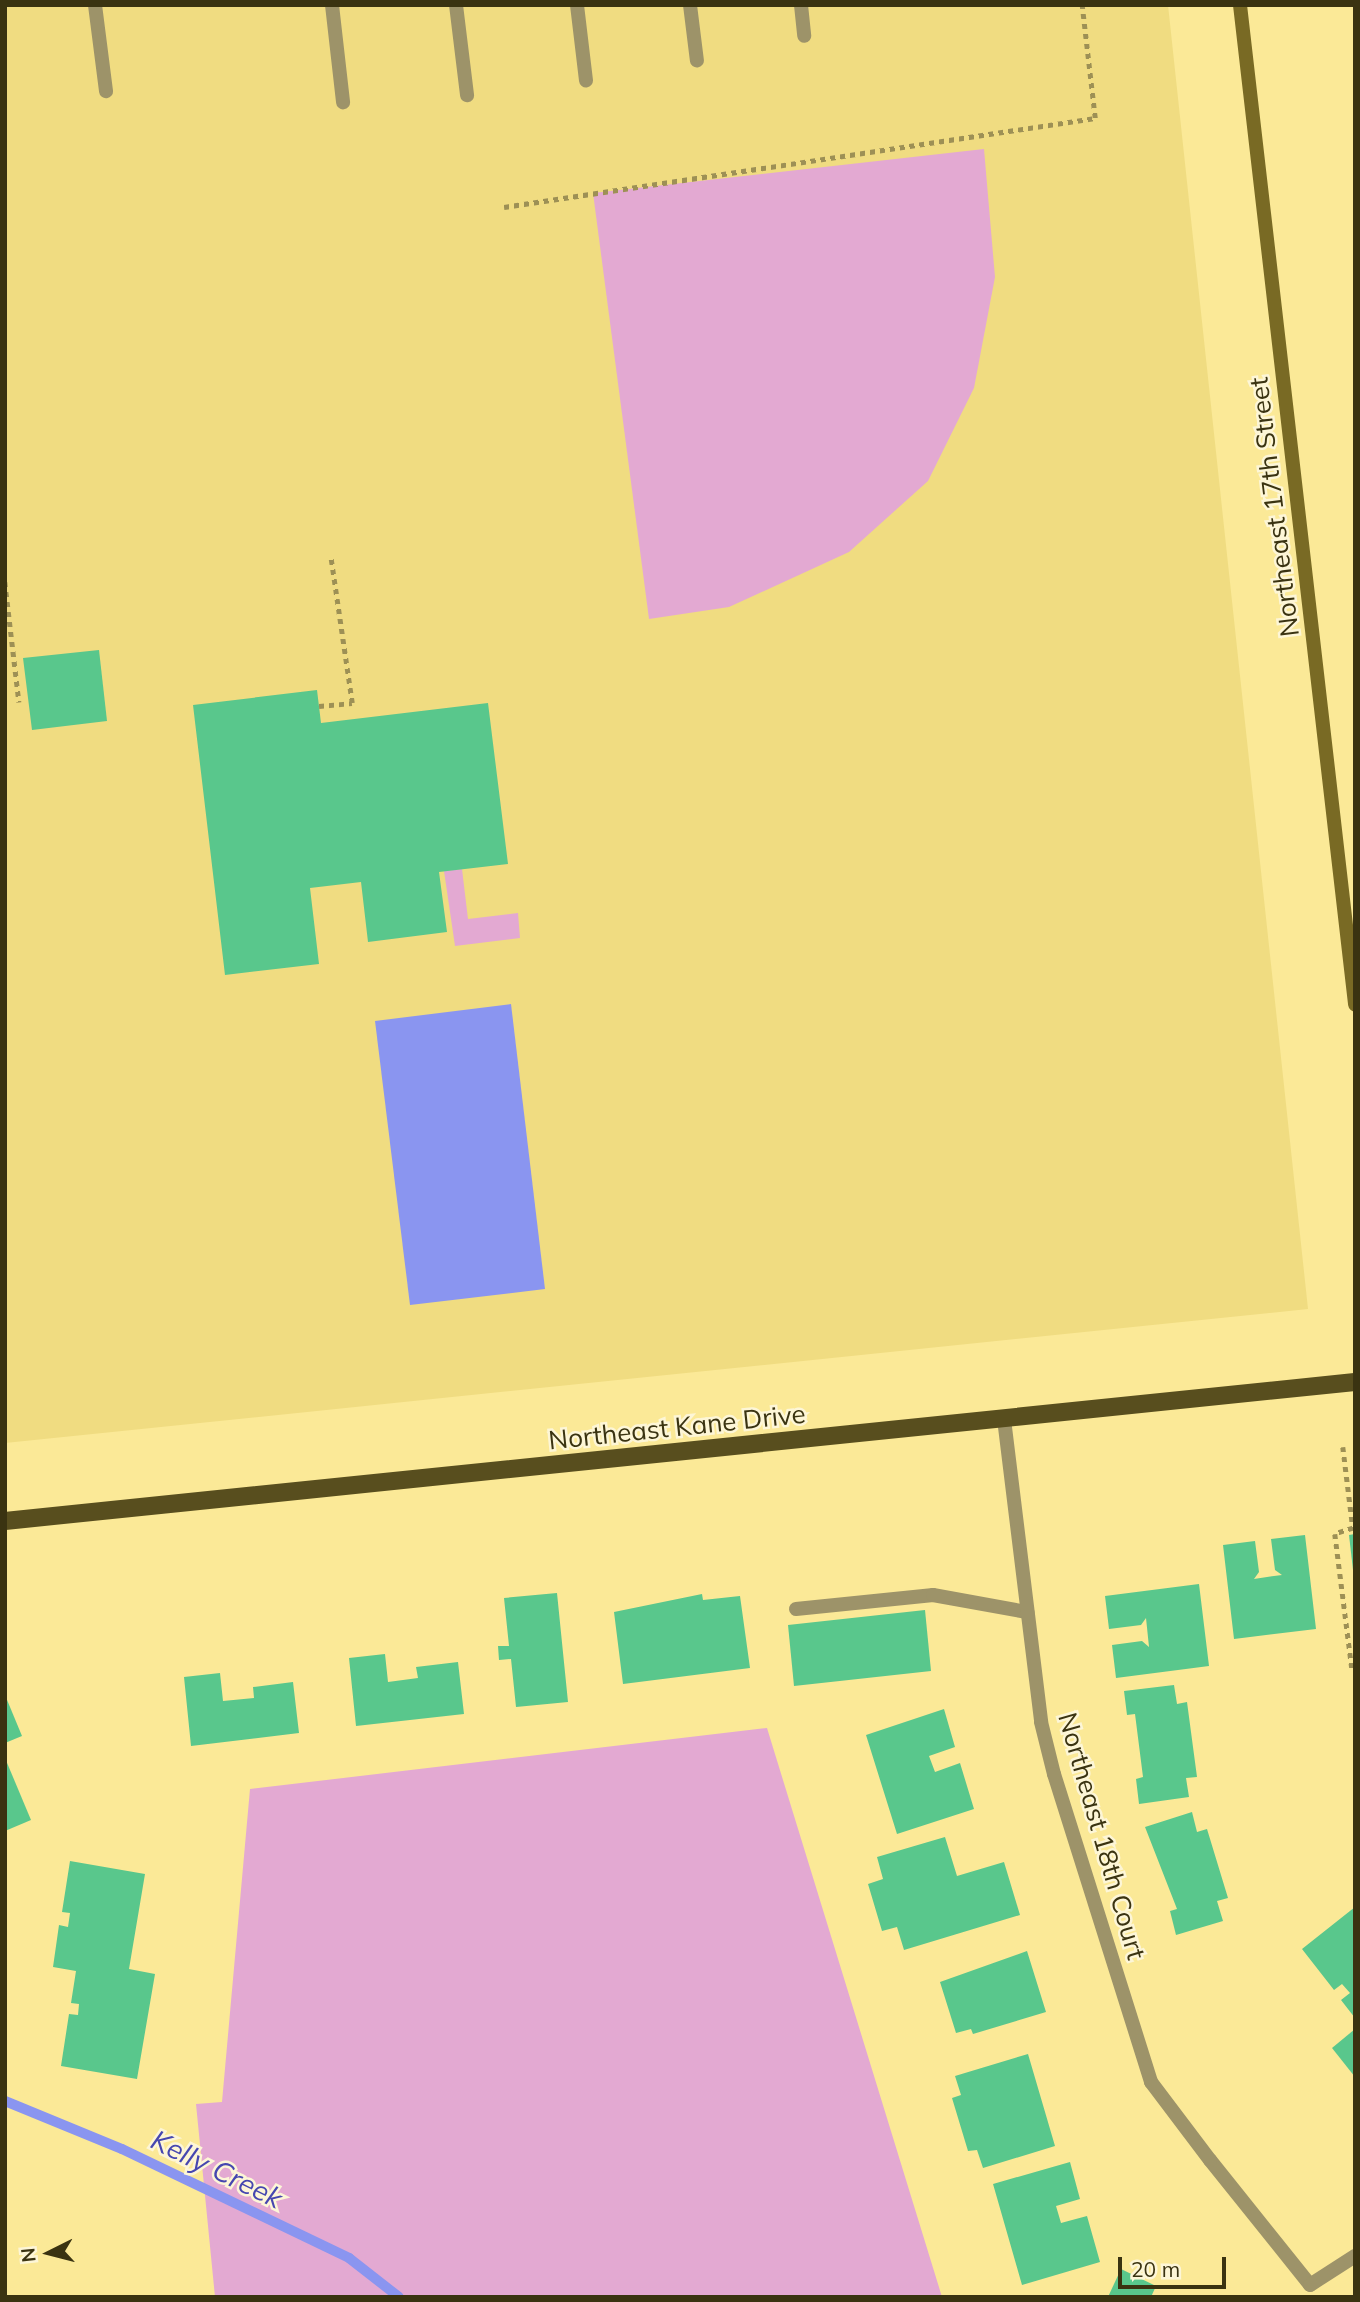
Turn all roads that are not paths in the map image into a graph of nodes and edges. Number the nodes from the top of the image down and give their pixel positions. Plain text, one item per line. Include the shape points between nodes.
1 (95, 5) edge
2 (332, 5) edge
3 (456, 5) edge
4 (577, 5) edge
5 (690, 5) edge
6 (801, 5) edge
7 (1240, 5) edge
8 (804, 36) dead end
9 (696, 61) dead end
10 (586, 80) dead end
11 (106, 91) dead end
12 (467, 95) dead end
13 (343, 102) dead end
14 (1355, 1004) edge
15 (1355, 1382) edge
16 (1004, 1419) junction
17 (5, 1521) edge
18 (796, 1609) dead end
19 (1027, 1612) junction
20 (1355, 2256) edge

1 - 11 street
2 - 13 street
3 - 12 street
4 - 10 street
5 - 9 street
6 - 8 street
7 - 14 street, Northeast 17th Street
15 - 16 main road, Northeast Kane Drive
16 - 17 main road, Northeast Kane Drive
16 - 19 street, Northeast 18th Court
18 - 19 street via 933,1595
19 - 20 street, Northeast 18th Court via 1054,1774 1151,2081 1310,2285

